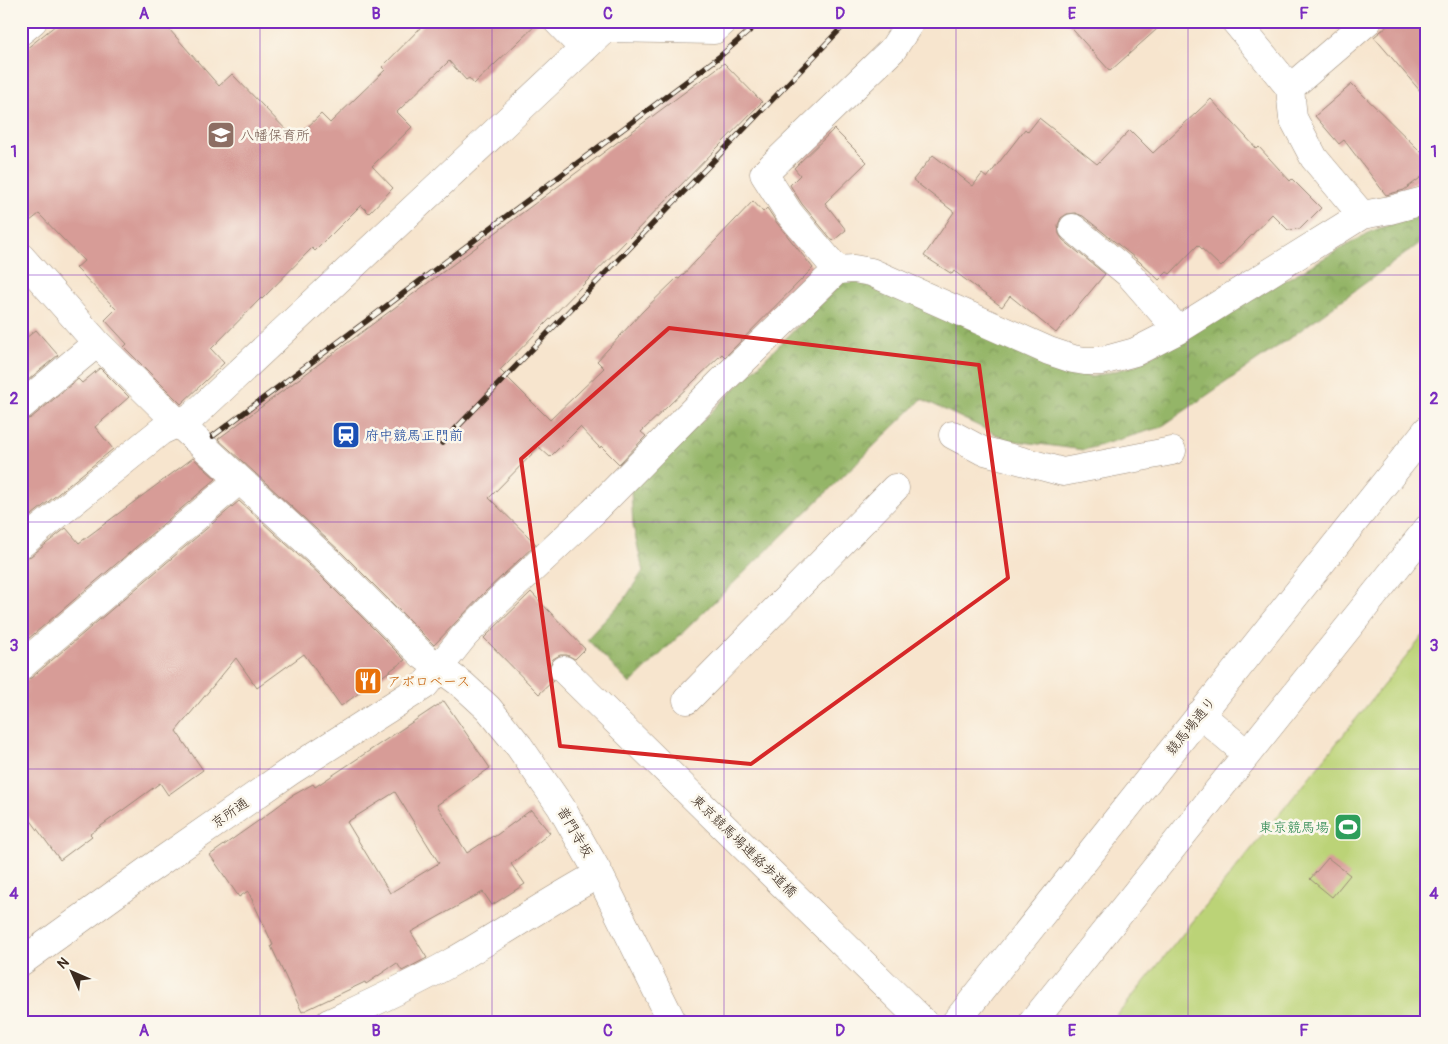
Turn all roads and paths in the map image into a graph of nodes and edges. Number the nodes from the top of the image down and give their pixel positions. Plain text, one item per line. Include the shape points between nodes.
1 (33, 21) edge
2 (557, 21) edge
3 (724, 21) edge
4 (911, 21) edge
5 (1235, 21) edge
6 (1368, 21) edge
7 (668, 25) edge
8 (21, 31) edge
9 (584, 49) junction
10 (1290, 88) junction
11 (1427, 200) edge
12 (1362, 215) junction
13 (1073, 228) dead end
14 (21, 257) edge
15 (837, 270) junction
16 (1178, 330) junction
17 (97, 342) junction
18 (21, 406) edge
19 (178, 423) junction
20 (1427, 430) edge
21 (953, 435) dead end
22 (1172, 451) dead end
23 (238, 480) junction
24 (896, 488) dead end
25 (1427, 529) edge
26 (21, 544) edge
27 (21, 666) edge
28 (439, 667) junction
29 (564, 670) dead end
30 (688, 700) dead end
31 (1200, 714) junction
32 (1247, 754) junction
33 (599, 874) junction
34 (21, 962) edge
35 (329, 1023) edge
36 (673, 1023) edge
37 (924, 1023) edge
38 (955, 1023) edge
39 (1032, 1023) edge

1 - 8 street
2 - 9 street
3 - 7 street via 714,30
4 - 15 street via 893,49 764,174 789,213
5 - 10 street
6 - 10 street
7 - 9 street via 606,28
9 - 19 street via 193,416
10 - 12 street via 1293,118 1314,158
11 - 12 street
12 - 16 street
13 - 16 street via 1129,274
14 - 17 street, 普門寺坂
15 - 16 street via 854,268 871,272 1073,359 1102,361 1135,352
15 - 28 street, 京所通 via 593,512 495,602
17 - 18 street
17 - 19 street, 普門寺坂
19 - 23 street, 普門寺坂
19 - 26 street via 161,431
20 - 31 street, 競馬場通り
21 - 22 street via 981,450 1063,472
23 - 27 street
23 - 28 street, 普門寺坂 via 330,563 422,655
24 - 30 street
25 - 32 street
28 - 33 street, 普門寺坂 via 488,708 519,746 561,807
28 - 34 street, 京所通 via 425,685 289,772
29 - 37 street, 東京競馬場連絡歩道橋
31 - 32 street
31 - 38 street, 競馬場通り
32 - 39 street
33 - 35 street via 453,961
33 - 36 street, 普門寺坂

